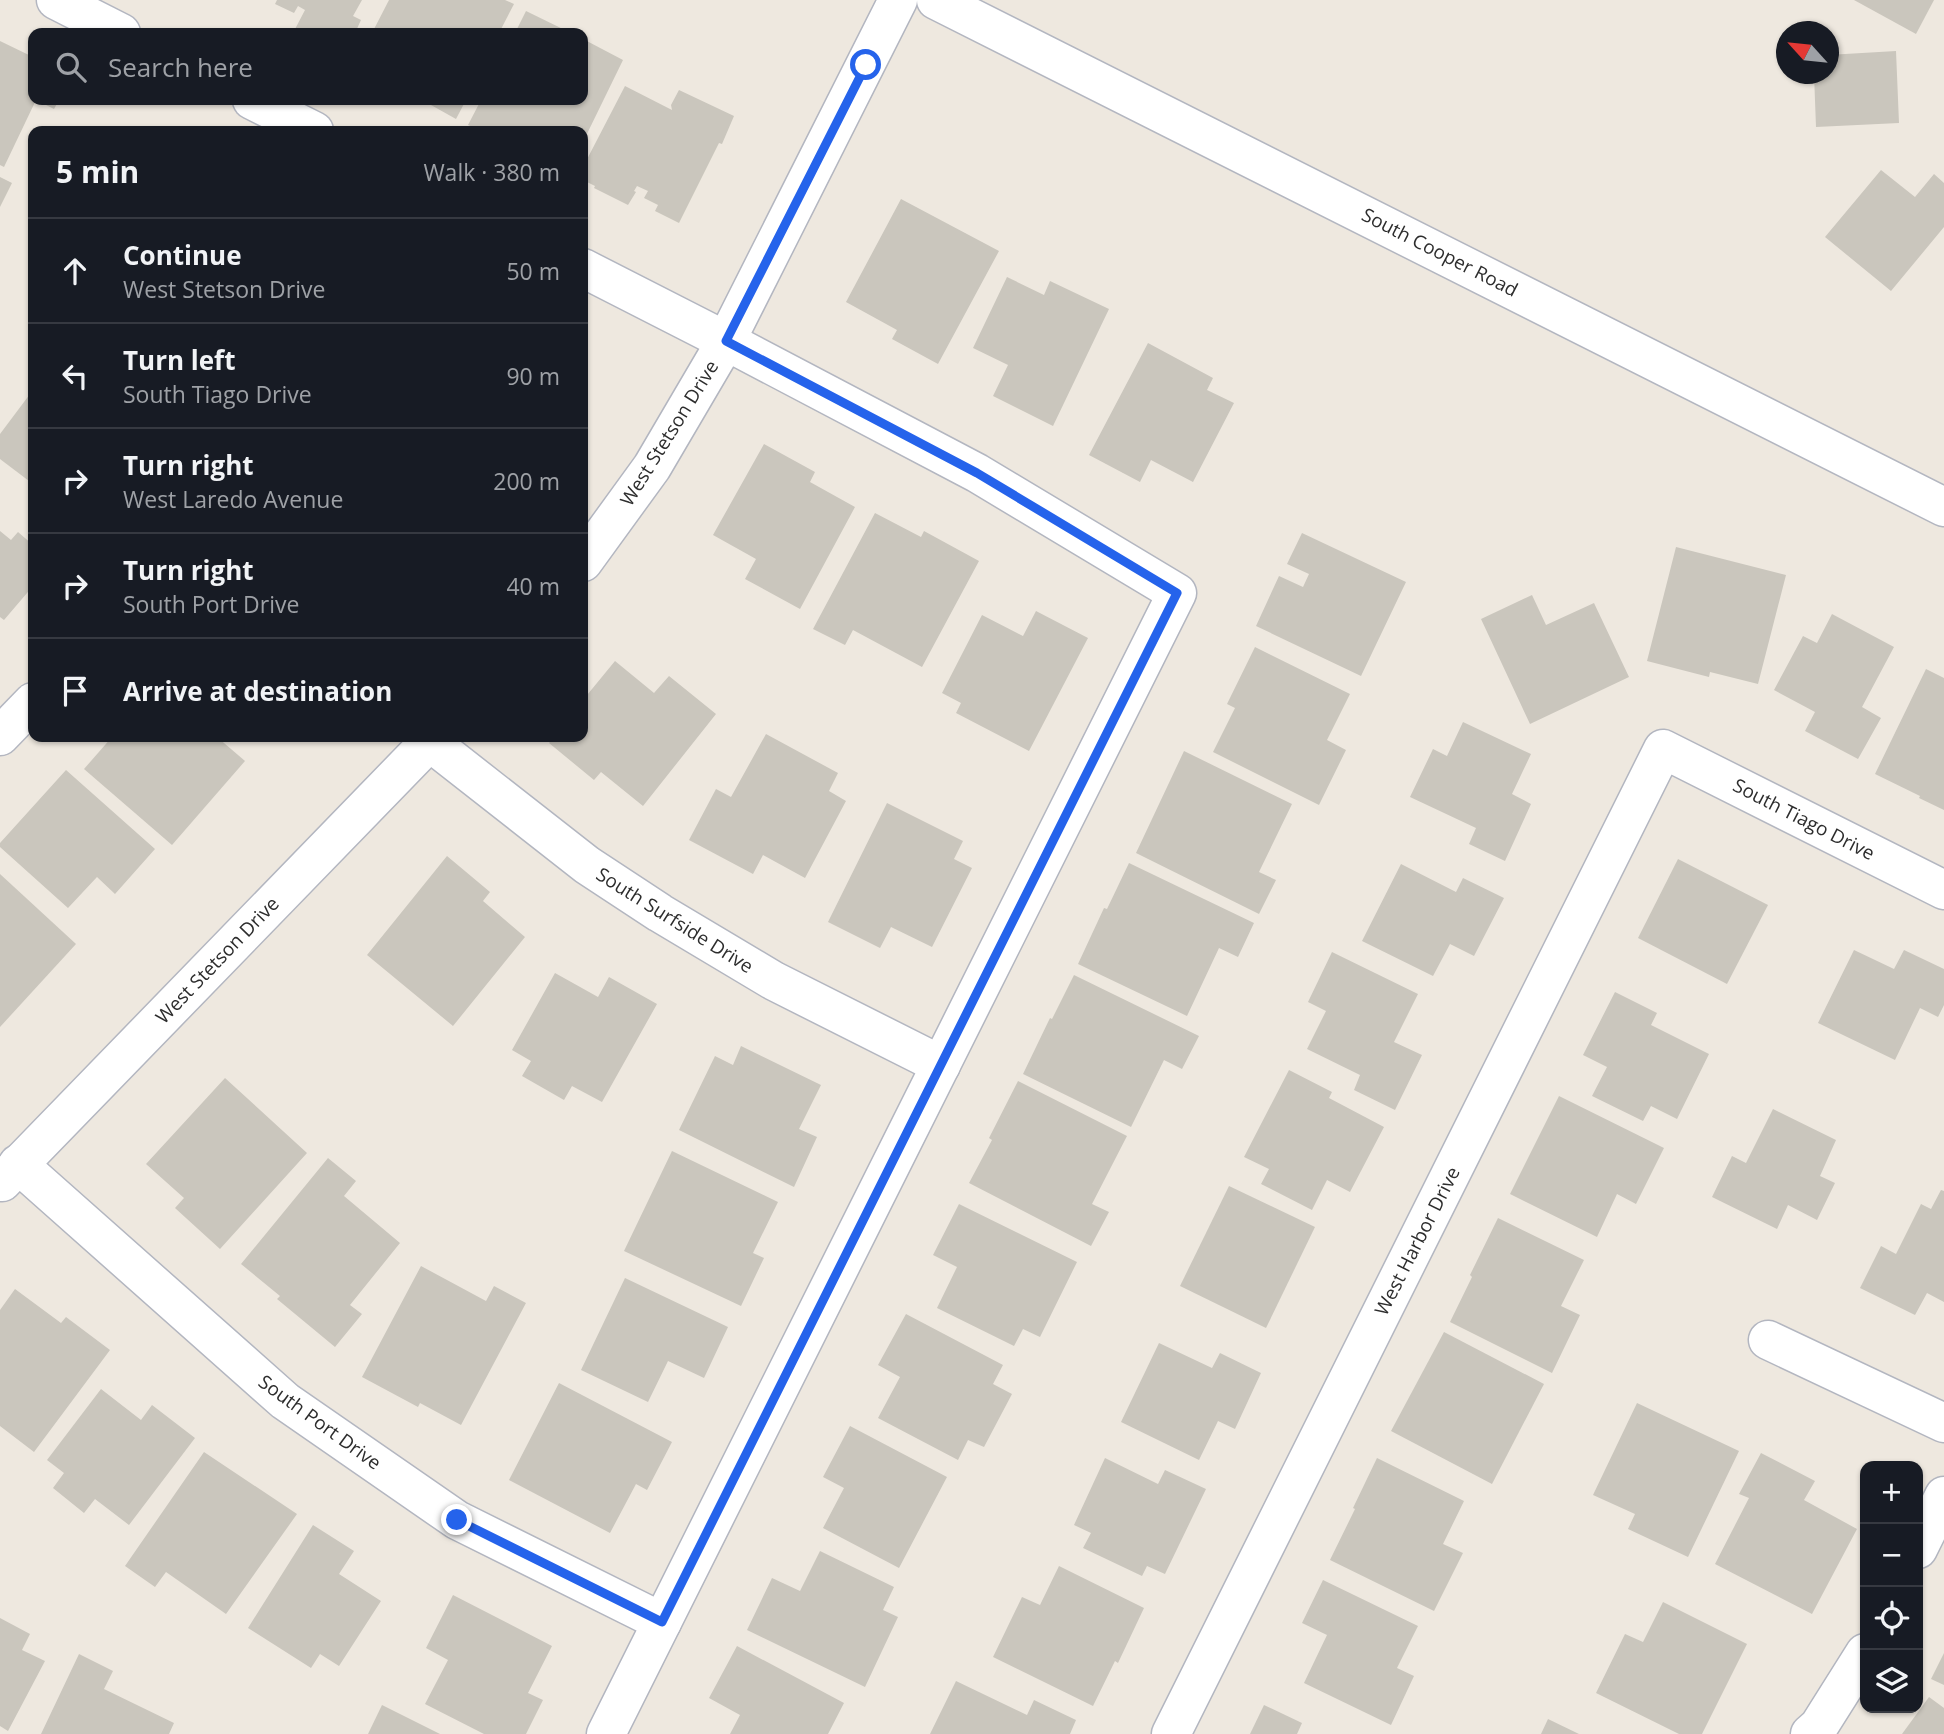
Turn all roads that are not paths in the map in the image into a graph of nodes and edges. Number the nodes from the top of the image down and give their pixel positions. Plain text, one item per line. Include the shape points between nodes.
1 (56, 0) edge
2 (898, 0) edge
3 (936, 0) edge
4 (111, 28) edge
5 (262, 105) edge
6 (304, 126) edge
7 (588, 271) edge
8 (726, 341) junction
9 (1944, 507) edge
10 (588, 555) edge
11 (28, 707) edge
12 (0, 736) edge
13 (429, 742) edge
14 (436, 742) edge
15 (1663, 749) joint
16 (1944, 890) edge
17 (941, 1065) junction
18 (9, 1174) edge
19 (1768, 1340) dead end
20 (1944, 1423) edge
21 (1944, 1496) edge
22 (1923, 1539) edge
23 (662, 1622) junction
24 (1860, 1661) edge
25 (606, 1734) edge
26 (1171, 1734) edge
27 (1810, 1734) edge

1 - 4 street
2 - 8 street, West Stetson Drive
3 - 9 street, South Cooper Road
5 - 6 street
7 - 8 street
8 - 10 street, West Stetson Drive via 652,467
8 - 17 street via 977,473 1177,593
11 - 12 street
13 - 18 street, West Stetson Drive
14 - 17 street, South Surfside Drive via 587,865 660,914 774,981
15 - 16 street, South Tiago Drive
15 - 26 street, West Harbor Drive
17 - 23 street
18 - 23 street, South Port Drive via 285,1401 457,1520
19 - 20 street
21 - 22 street
23 - 25 street
24 - 27 street

